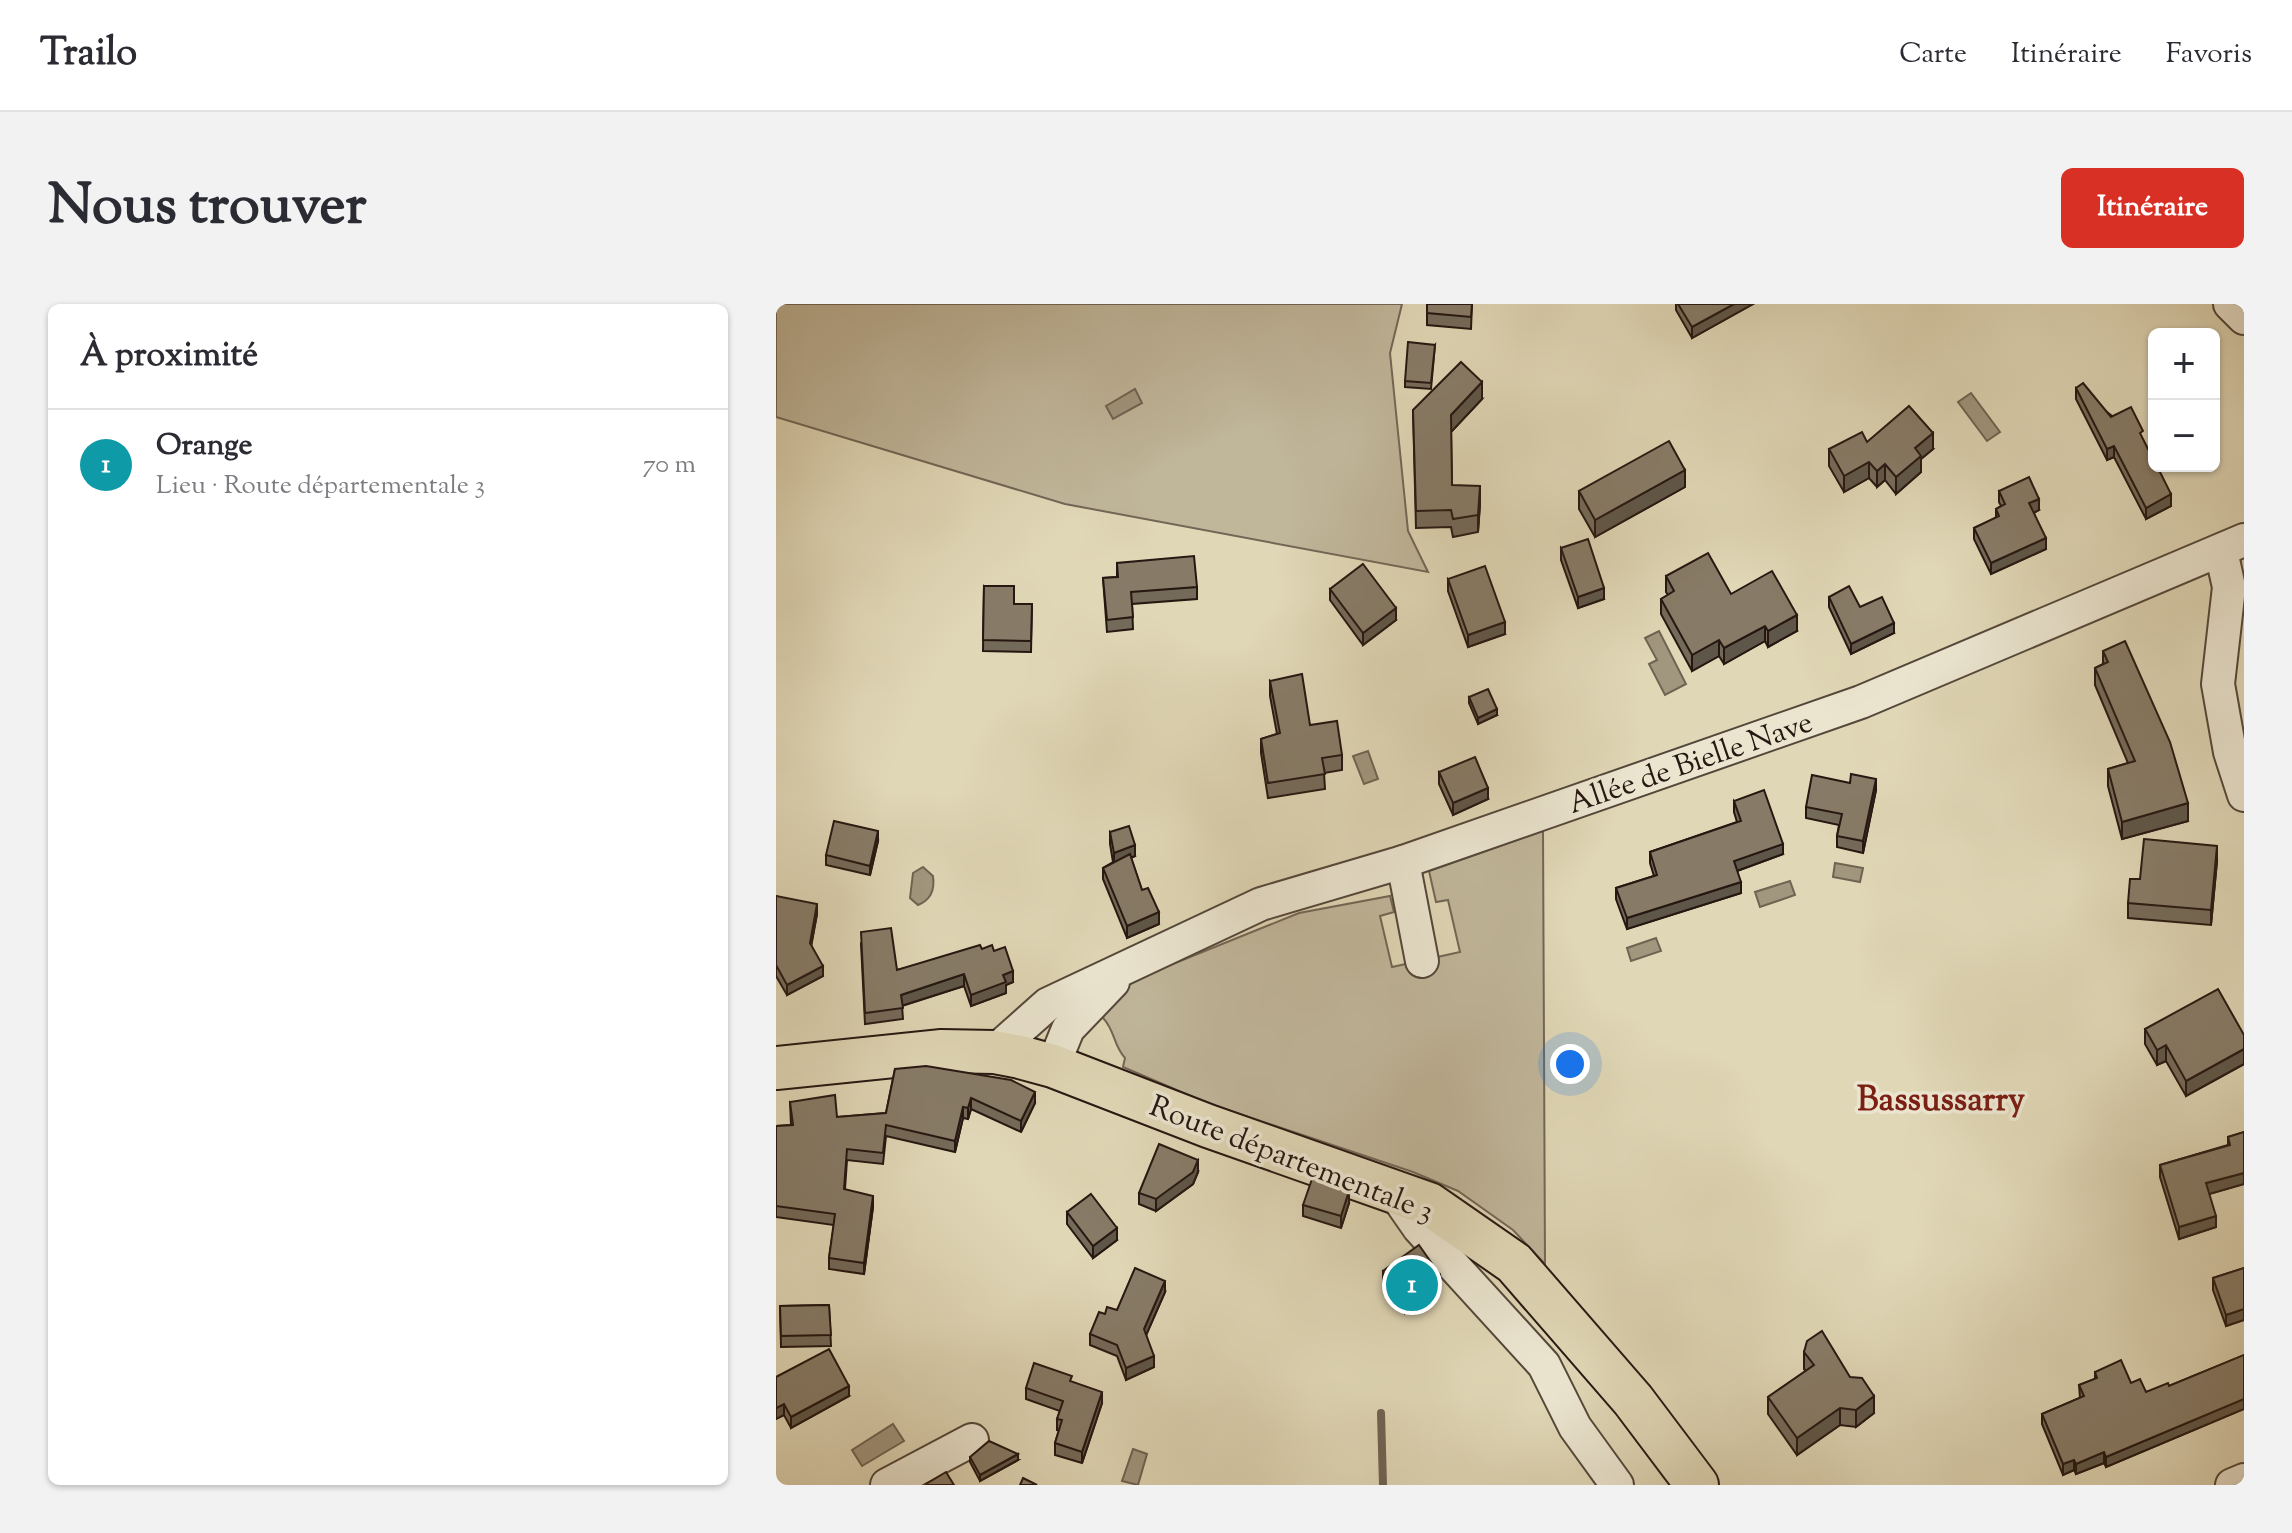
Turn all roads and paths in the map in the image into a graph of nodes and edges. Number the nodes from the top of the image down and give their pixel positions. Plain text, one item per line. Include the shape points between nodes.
1 (2230, 304) edge
2 (2244, 318) edge
3 (2232, 546) edge
4 (2244, 795) edge
5 (1403, 862) junction
6 (1422, 961) dead end
7 (1130, 965) junction
8 (994, 1052) junction
9 (1053, 1066) junction
10 (776, 1068) edge
11 (1394, 1192) junction
12 (972, 1440) dead end
13 (2244, 1480) edge
14 (887, 1485) edge
15 (1617, 1485) edge
16 (1697, 1485) edge
17 (2232, 1485) edge

1 - 2 street
3 - 4 street via 2218,684
3 - 5 street, Allée de Bielle Nave via 1861,702
5 - 6 street
5 - 7 street, Allée de Bielle Nave via 1261,904
7 - 8 street, Allée de Bielle Nave via 1048,1004
7 - 9 street, Allée de Bielle Nave via 1068,1029
8 - 9 main road, Route départementale 3
8 - 10 main road, Route départementale 3 via 942,1051
9 - 11 main road, Route départementale 3
11 - 15 street via 1419,1228 1544,1365 1575,1427
11 - 16 main road, Route départementale 3 via 1429,1204 1514,1263 1633,1400
12 - 14 street
13 - 17 street

